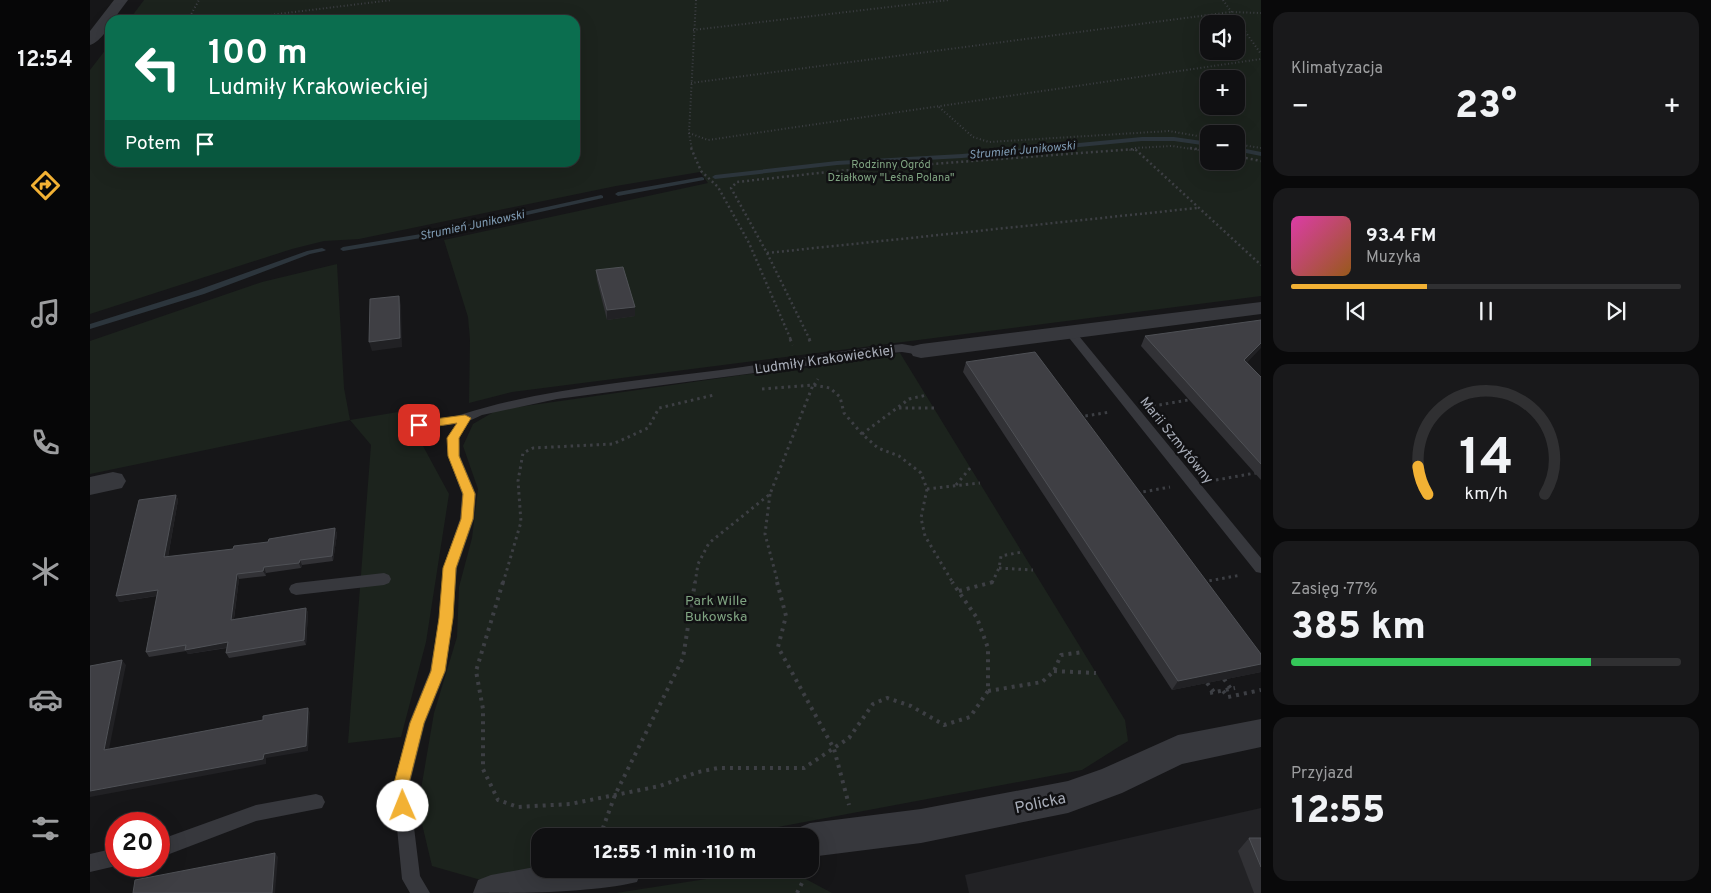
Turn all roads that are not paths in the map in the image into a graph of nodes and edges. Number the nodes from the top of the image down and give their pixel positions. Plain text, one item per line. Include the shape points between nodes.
1 (122, 0) edge
2 (110, 15) edge
3 (105, 22) edge
4 (90, 41) edge
5 (1261, 308) edge
6 (1070, 332) junction
7 (921, 351) joint
8 (465, 418) junction
9 (419, 425) dead end
10 (1256, 571) edge
11 (384, 579) dead end
12 (296, 589) dead end
13 (1261, 734) edge
14 (316, 802) dead end
15 (819, 839) edge
16 (170, 845) edge
17 (105, 860) edge
18 (90, 863) edge
19 (574, 878) edge
20 (421, 893) edge
21 (491, 893) edge

1 - 2 street
3 - 4 street
5 - 6 street, Ludmiły Krakowieckiej
6 - 7 street, Ludmiły Krakowieckiej
6 - 10 lane, Marii Szmytówny
7 - 8 lane, Ludmiły Krakowieckiej via 902,348 859,352 800,363 557,395 478,412
8 - 9 lane, Ludmiły Krakowieckiej
8 - 20 lane via 453,438 454,456 469,494 467,519 450,568 438,671 417,723 401,787 411,879
11 - 12 lane
13 - 15 street, Policka via 1178,750 1110,782 1068,797 921,826
14 - 16 lane via 256,813
17 - 18 lane
19 - 21 street

